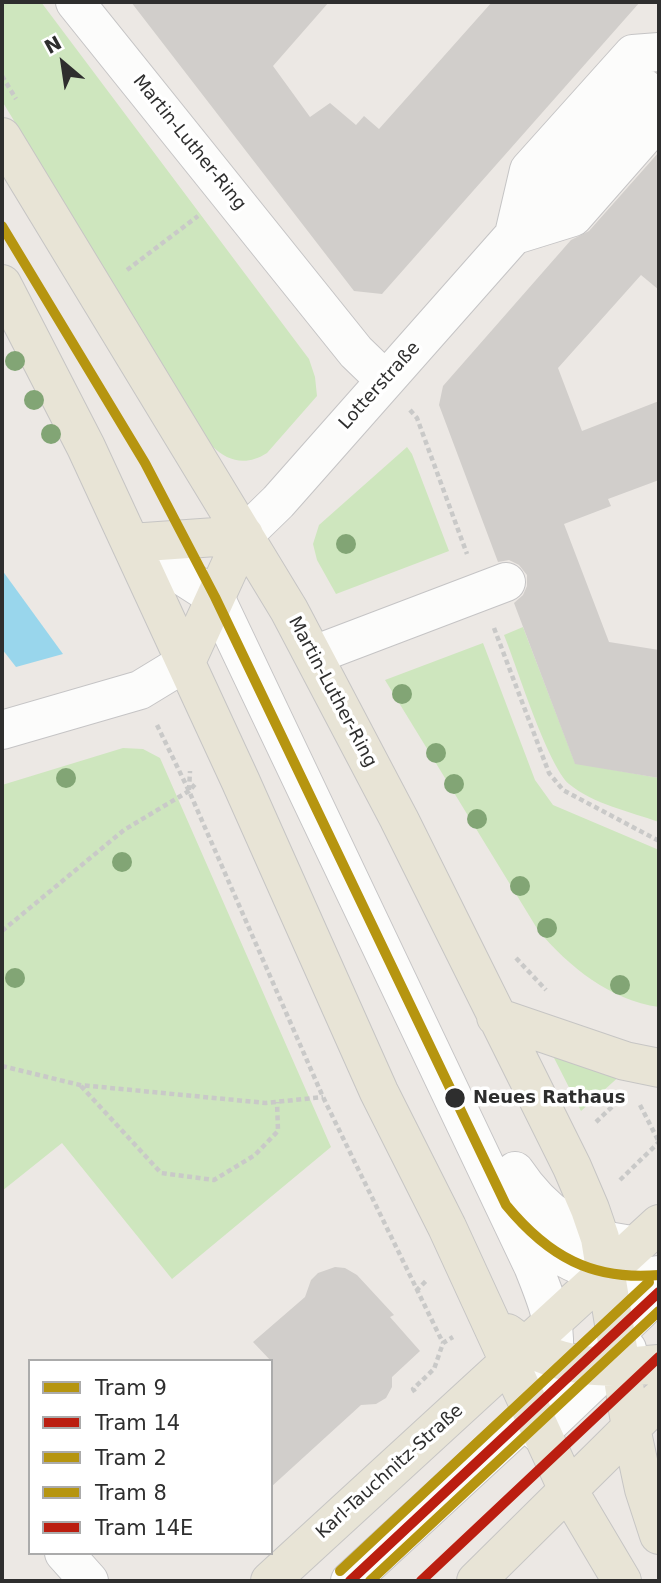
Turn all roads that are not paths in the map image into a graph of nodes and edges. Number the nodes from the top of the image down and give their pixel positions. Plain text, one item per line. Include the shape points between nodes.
1 (75, 2) edge
2 (659, 52) edge
3 (652, 103) edge
4 (2, 137) edge
5 (513, 236) junction
6 (2, 284) edge
7 (386, 380) junction
8 (244, 535) junction
9 (131, 543) junction
10 (506, 582) dead end
11 (220, 585) junction
12 (314, 655) junction
13 (186, 662) junction
14 (2, 730) edge
15 (496, 1017) junction
16 (659, 1068) edge
17 (506, 1180) junction
18 (652, 1238) edge
19 (550, 1250) junction
20 (603, 1256) junction
21 (659, 1275) edge
22 (659, 1292) edge
23 (659, 1319) edge
24 (576, 1352) junction
25 (659, 1364) edge
26 (659, 1400) edge
27 (537, 1422) junction
28 (631, 1428) junction
29 (568, 1490) junction
30 (659, 1535) edge
31 (66, 1555) edge
32 (89, 1581) edge
33 (270, 1581) edge
34 (350, 1581) edge
35 (380, 1581) edge
36 (475, 1581) edge
37 (622, 1581) edge

1 - 7 street, Martin-Luther-Ring via 356,352
2 - 5 street, Lotterstraße via 633,54 529,170
3 - 5 street via 573,217
4 - 8 main road, Martin-Luther-Ring
5 - 7 street, Lotterstraße
6 - 9 main road, Martin-Luther-Ring
7 - 8 street, Lotterstraße
8 - 9 main road
8 - 11 main road
8 - 12 main road, Martin-Luther-Ring
9 - 11 street
9 - 13 main road, Martin-Luther-Ring
10 - 12 street
11 - 13 main road
11 - 17 street
12 - 15 main road, Martin-Luther-Ring
13 - 14 street via 139,690
13 - 24 main road, Martin-Luther-Ring via 379,1091 489,1319
15 - 16 main road via 625,1062
15 - 20 main road, Martin-Luther-Ring via 572,1167
17 - 19 street
17 - 20 street via 525,1186
17 - 24 street via 533,1266
18 - 20 main road
19 - 20 street via 571,1262
19 - 24 street
20 - 21 street via 647,1278
20 - 24 main road
20 - 24 main road, Martin-Luther-Ring
22 - 24 street
23 - 24 street
24 - 25 main road
24 - 27 main road, Martin-Luther-Ring
24 - 27 street
24 - 28 main road, Martin-Luther-Ring
24 - 33 main road, Karl-Tauchnitz-Straße
26 - 28 main road
27 - 29 main road, Martin-Luther-Ring
27 - 34 street
27 - 35 street
28 - 29 main road
28 - 30 main road, Martin-Luther-Ring
29 - 36 main road
29 - 37 main road, Martin-Luther-Ring
31 - 32 street

